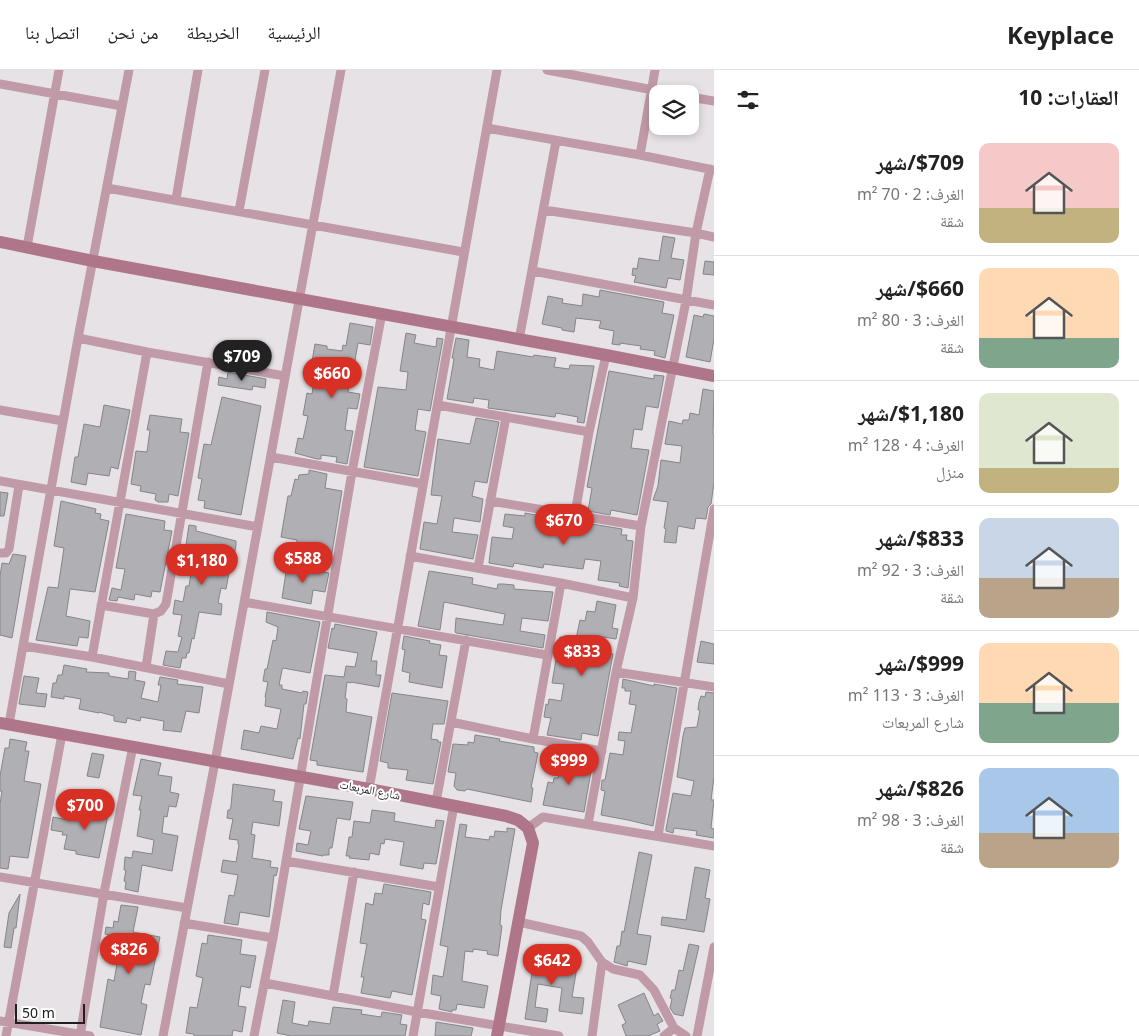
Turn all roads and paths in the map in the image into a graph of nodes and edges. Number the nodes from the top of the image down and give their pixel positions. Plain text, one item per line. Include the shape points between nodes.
1 (59, 70) edge
2 (130, 70) edge
3 (198, 70) edge
4 (264, 70) edge
5 (341, 70) edge
6 (497, 70) edge
7 (547, 70) edge
8 (655, 70) edge
9 (0, 84) edge
10 (652, 85) edge
11 (649, 89) edge
12 (55, 94) junction
13 (699, 98) edge
14 (649, 101) edge
15 (714, 101) edge
16 (122, 106) junction
17 (487, 128) junction
18 (556, 141) junction
19 (640, 155) junction
20 (712, 170) edge
21 (107, 188) junction
22 (176, 199) junction
23 (544, 210) junction
24 (239, 211) junction
25 (313, 224) junction
26 (696, 233) junction
27 (714, 237) edge
28 (0, 242) edge
29 (27, 247) junction
30 (463, 252) junction
31 (93, 261) junction
32 (533, 270) junction
33 (299, 298) junction
34 (686, 301) junction
35 (714, 306) edge
36 (382, 314) junction
37 (450, 327) junction
38 (78, 338) junction
39 (519, 340) junction
40 (147, 352) junction
41 (606, 355) junction
42 (208, 362) junction
43 (672, 368) junction
44 (285, 376) junction
45 (714, 376) edge
46 (438, 405) junction
47 (0, 410) edge
48 (506, 417) junction
49 (64, 421) junction
50 (589, 432) junction
51 (271, 457) junction
52 (352, 472) junction
53 (0, 481) edge
54 (423, 484) junction
55 (19, 485) junction
56 (51, 491) junction
57 (490, 501) junction
58 (119, 504) junction
59 (714, 509) edge
60 (181, 514) junction
61 (575, 514) junction
62 (641, 526) junction
63 (258, 527) junction
64 (711, 539) edge
65 (0, 553) edge
66 (410, 556) junction
67 (478, 568) junction
68 (560, 583) junction
69 (633, 598) junction
70 (244, 602) junction
71 (101, 606) junction
72 (154, 614) junction
73 (328, 616) junction
74 (397, 628) junction
75 (466, 640) junction
76 (24, 646) junction
77 (547, 655) junction
78 (92, 657) junction
79 (146, 667) junction
80 (616, 672) junction
81 (685, 683) junction
82 (229, 684) junction
83 (714, 687) edge
84 (451, 722) junction
85 (5, 724) edge
86 (62, 734) junction
87 (533, 739) junction
88 (133, 746) junction
89 (602, 751) junction
90 (216, 762) junction
91 (299, 777) junction
92 (369, 789) junction
93 (436, 802) junction
94 (454, 805) junction
95 (588, 824) junction
96 (528, 828) junction
97 (658, 836) junction
98 (714, 846) edge
99 (286, 861) junction
100 (354, 872) junction
101 (0, 877) edge
102 (33, 882) junction
103 (439, 887) junction
104 (104, 893) junction
105 (187, 908) junction
106 (519, 922) junction
107 (184, 923) junction
108 (273, 938) junction
109 (714, 947) edge
110 (602, 962) junction
111 (712, 968) edge
112 (265, 983) junction
113 (333, 996) junction
114 (417, 1012) junction
115 (4, 1022) edge
116 (674, 1028) junction
117 (498, 1031) edge
118 (83, 1035) edge
119 (6, 1036) edge
120 (163, 1036) edge
121 (254, 1036) edge
122 (412, 1036) edge
123 (559, 1036) edge
124 (592, 1036) edge
125 (664, 1036) edge
126 (686, 1036) edge
127 (697, 1036) edge

1 - 12 street
2 - 16 street
3 - 22 street
4 - 24 street
5 - 25 street
6 - 17 street
7 - 11 street
8 - 10 street
9 - 12 street
12 - 16 street
12 - 29 street
13 - 15 street
14 - 19 street
16 - 21 street
17 - 18 street
17 - 30 street
18 - 19 street
18 - 23 street
19 - 20 street
20 - 26 street
21 - 22 street
21 - 31 street
22 - 24 street
23 - 26 street
23 - 32 street
24 - 25 street
25 - 30 street
25 - 33 street
26 - 27 street
26 - 34 street
28 - 29 street
29 - 31 street
30 - 37 street
31 - 33 street
31 - 38 street
32 - 34 street
32 - 39 street
33 - 36 street
33 - 44 street
34 - 35 street
34 - 43 street
36 - 37 street
36 - 52 street
37 - 39 street
37 - 46 street
38 - 40 street
38 - 49 street
39 - 41 street
40 - 42 street
40 - 58 street
41 - 43 street
41 - 50 street
42 - 44 street
42 - 60 street
43 - 45 street
43 - 62 street
44 - 51 street
46 - 48 street
46 - 54 street
47 - 49 street
48 - 50 street
48 - 57 street
49 - 56 street
50 - 61 street
51 - 52 street
51 - 63 street
52 - 54 street
52 - 73 street
53 - 55 street
54 - 66 street
55 - 56 street
55 - 65 street via 9,549
56 - 58 street
56 - 76 street
57 - 61 street
57 - 67 street
58 - 60 street
58 - 71 street
59 - 64 street
60 - 63 street
60 - 72 street via 166,604 161,612
61 - 62 street
62 - 69 street
63 - 70 street
64 - 81 street
66 - 67 street
66 - 74 street
67 - 68 street
68 - 69 street
68 - 77 street
69 - 80 street
70 - 73 street
70 - 82 street
71 - 72 street
71 - 78 street
72 - 79 street
73 - 74 street
73 - 91 street
74 - 75 street
74 - 92 street
75 - 77 street
75 - 84 street
76 - 78 street
76 - 85 street
77 - 87 street
78 - 79 street
79 - 82 street
80 - 81 street
80 - 89 street
81 - 83 street
81 - 97 street
82 - 90 street
84 - 87 street
84 - 93 street
85 - 86 street, شارع المربعات
86 - 88 street, شارع المربعات
86 - 102 street
87 - 89 street
88 - 90 street, شارع المربعات
88 - 104 street
89 - 95 street
90 - 91 street, شارع المربعات
90 - 105 street
91 - 92 street, شارع المربعات
91 - 99 street
92 - 93 street, شارع المربعات
93 - 94 street, شارع المربعات
94 - 96 street, شارع المربعات via 506,816
94 - 103 street
95 - 96 street via 542,817
95 - 97 street
96 - 106 street via 533,844
97 - 98 street
99 - 100 street
99 - 108 street
100 - 103 street
100 - 113 street
101 - 102 street
102 - 104 street
102 - 115 street
103 - 114 street
104 - 105 street
104 - 118 street
105 - 107 street
106 - 110 street via 581,936
106 - 117 street
107 - 108 street
107 - 120 street
108 - 112 street
109 - 111 street
110 - 116 street via 613,969 640,975 654,990
110 - 124 street
111 - 127 street
112 - 113 street
112 - 121 street
113 - 114 street
114 - 117 street
114 - 122 street
115 - 118 street
115 - 119 street
116 - 125 street
116 - 126 street
117 - 123 street

